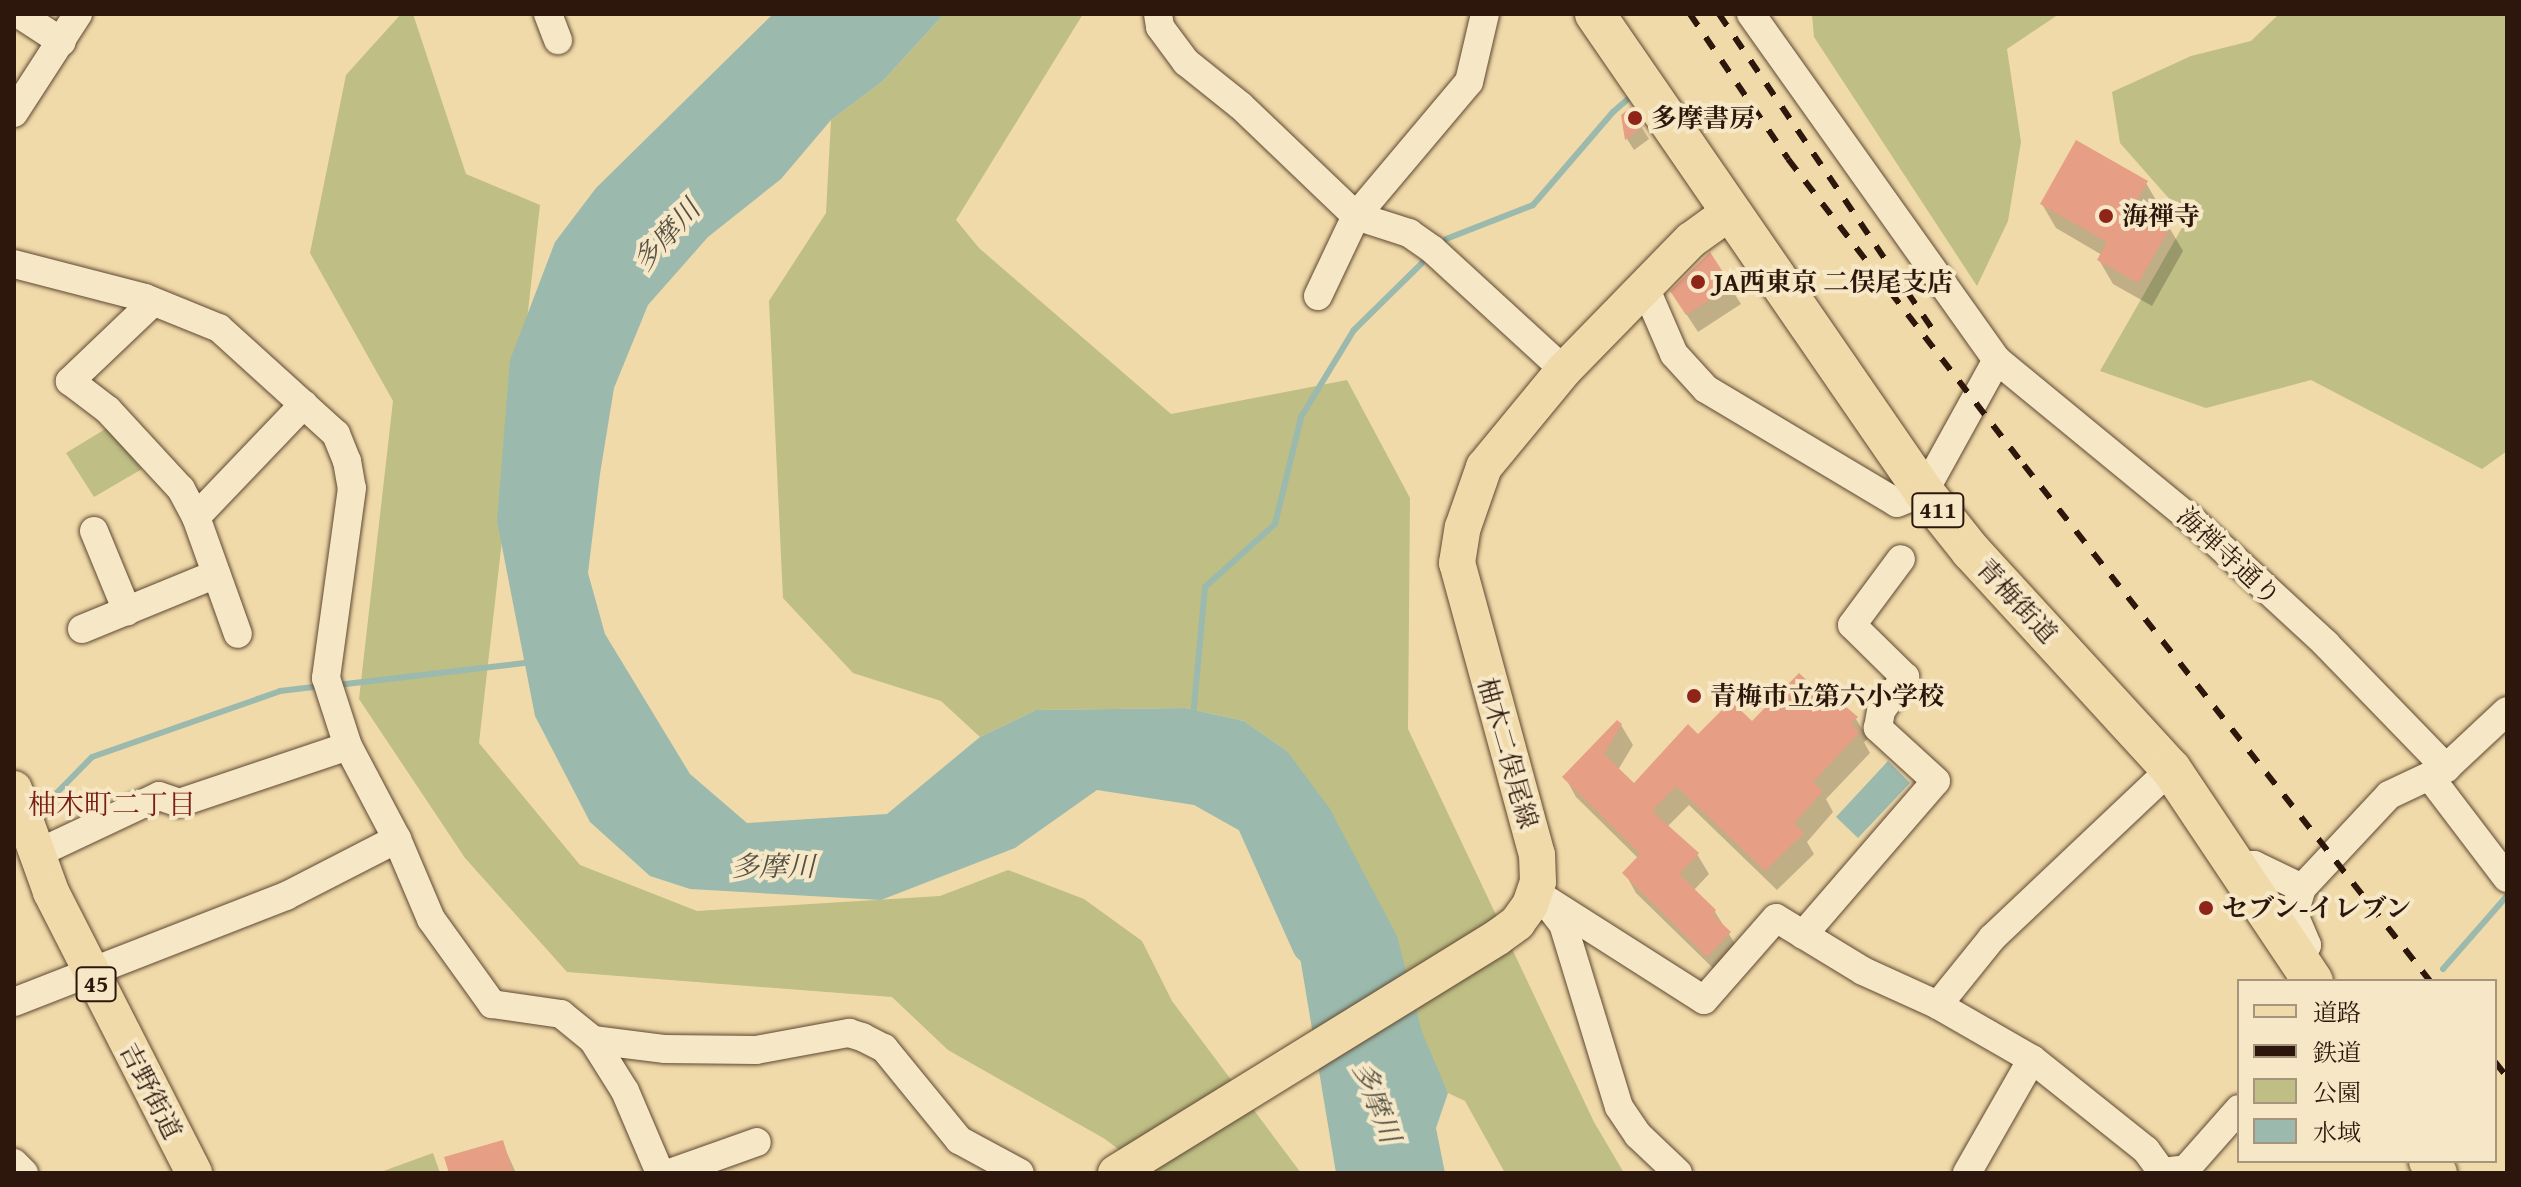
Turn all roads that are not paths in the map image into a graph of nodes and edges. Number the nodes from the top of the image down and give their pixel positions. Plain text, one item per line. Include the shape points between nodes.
1 (19, 14) edge
2 (78, 14) edge
3 (1158, 14) edge
4 (1485, 14) edge
5 (1595, 14) edge
6 (1751, 14) edge
7 (62, 42) junction
8 (14, 113) edge
9 (1730, 212) junction
10 (1356, 216) junction
11 (14, 264) edge
12 (1645, 287) junction
13 (1318, 296) dead end
14 (153, 302) junction
15 (1997, 360) junction
16 (1564, 370) junction
17 (304, 404) junction
18 (1924, 492) junction
19 (196, 517) junction
20 (94, 531) dead end
21 (1901, 559) dead end
22 (216, 574) junction
23 (127, 611) junction
24 (82, 629) dead end
25 (238, 634) dead end
26 (2507, 711) edge
27 (348, 746) junction
28 (2171, 769) junction
29 (2438, 772) junction
30 (14, 789) edge
31 (25, 837) edge
32 (397, 839) junction
33 (2238, 865) junction
34 (2506, 876) edge
35 (2302, 888) junction
36 (1536, 893) junction
37 (1803, 935) junction
38 (2306, 970) edge
39 (90, 972) junction
40 (14, 1002) edge
41 (1938, 1005) junction
42 (593, 1040) junction
43 (2032, 1059) junction
44 (2237, 1111) edge
45 (757, 1142) dead end
46 (14, 1163) edge
47 (2163, 1172) edge
48 (24, 1173) edge
49 (194, 1173) edge
50 (660, 1173) edge
51 (670, 1173) edge
52 (1020, 1173) edge
53 (1116, 1173) edge
54 (1678, 1173) edge
55 (1967, 1173) edge

1 - 7 street
2 - 7 street
3 - 10 street via 1160,27 1186,62 1241,106
4 - 10 street via 1469,82
5 - 9 highway, 青梅街道 / 411
6 - 15 street, 海禅寺通り
7 - 8 street
9 - 12 main road, 柚木二俣尾線 via 1691,240
9 - 18 highway, 青梅街道 / 411
10 - 13 street
10 - 16 street via 1409,233 1433,250
11 - 14 street
12 - 16 main road, 柚木二俣尾線
12 - 18 street via 1674,354 1706,389 1897,503
14 - 17 street via 219,328
14 - 19 street via 70,381 108,410 181,489
15 - 18 street
15 - 29 street, 海禅寺通り via 2194,522 2326,644
16 - 36 main road, 柚木二俣尾線 via 1484,467 1457,563 1532,834
17 - 19 street
17 - 27 street via 336,434 352,488 326,678
18 - 28 highway, 青梅街道 / 411 via 1971,551
19 - 22 street
20 - 23 street
21 - 37 street via 1852,625 1905,677 1881,711 1878,728 1936,781
22 - 23 street
22 - 25 street
23 - 24 street
26 - 29 street
27 - 31 street via 179,803 159,796
27 - 32 street
28 - 33 highway, 青梅街道 / 411
28 - 41 street via 1992,938
29 - 34 street, 海禅寺通り
29 - 35 street via 2389,795
30 - 31 main road, 吉野街道 / 45
31 - 39 main road, 吉野街道 / 45
32 - 39 street via 286,896
32 - 42 street via 431,919 492,1004 561,1014
33 - 35 street via 2254,865
33 - 38 highway, 青梅街道 / 411
35 - 38 street via 2294,914 2307,945
36 - 37 street via 1704,1000 1776,918
36 - 53 main road via 1524,914 1498,937
36 - 54 street via 1563,924 1619,1107 1638,1135
37 - 41 street via 1863,971
39 - 40 street
39 - 49 main road, 吉野街道 / 45
41 - 43 street
42 - 50 street via 625,1091
42 - 52 street via 665,1049 756,1050 849,1033 862,1037 884,1048 959,1140
43 - 47 street via 2146,1150
43 - 55 street
44 - 47 street via 2186,1169
45 - 51 street
46 - 48 street

